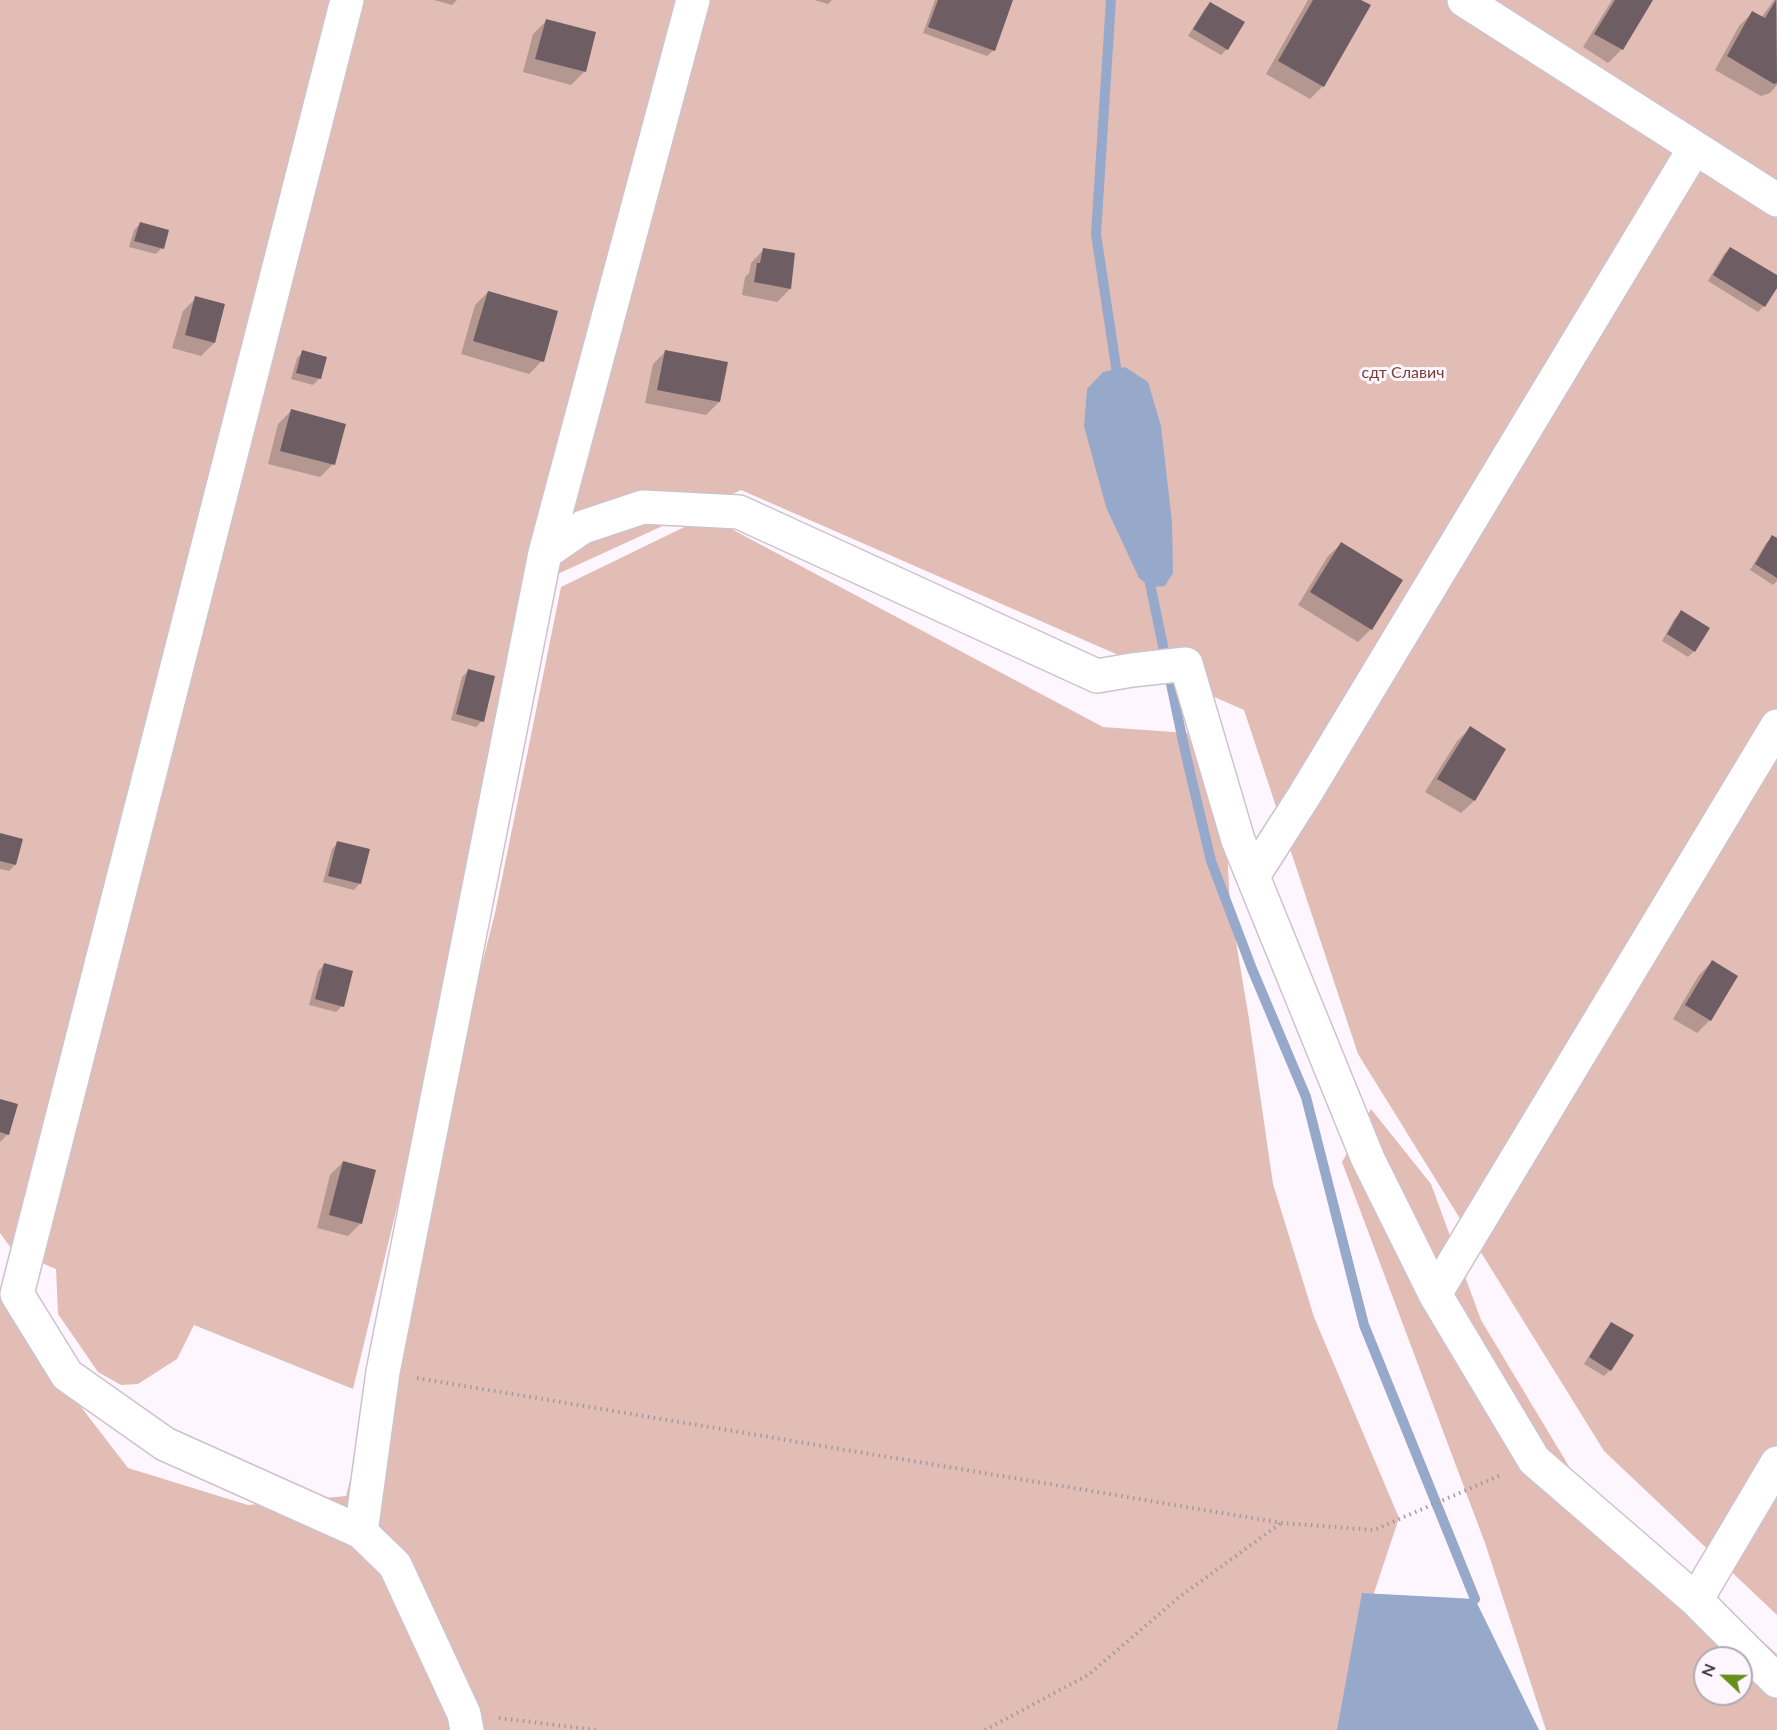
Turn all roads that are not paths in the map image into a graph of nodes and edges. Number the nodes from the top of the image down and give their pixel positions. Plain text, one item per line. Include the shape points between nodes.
1 (346, 0) edge
2 (693, 0) edge
3 (1464, 0) edge
4 (1694, 148) junction
5 (1777, 200) edge
6 (545, 553) junction
7 (1777, 726) edge
8 (1253, 876) junction
9 (1435, 1294) junction
10 (1777, 1463) edge
11 (361, 1532) junction
12 (1696, 1600) junction
13 (1777, 1681) edge
14 (465, 1722) edge

1 - 11 lane via 17,1294 67,1375 165,1444
2 - 6 lane
3 - 4 lane
4 - 5 lane
4 - 8 lane
6 - 8 lane via 583,527 643,507 738,512 1097,676 1186,664 1238,840
6 - 11 lane via 383,1372
7 - 9 lane
8 - 9 lane via 1368,1159
9 - 12 lane via 1533,1460
10 - 12 lane
11 - 14 lane via 395,1565
12 - 13 lane

